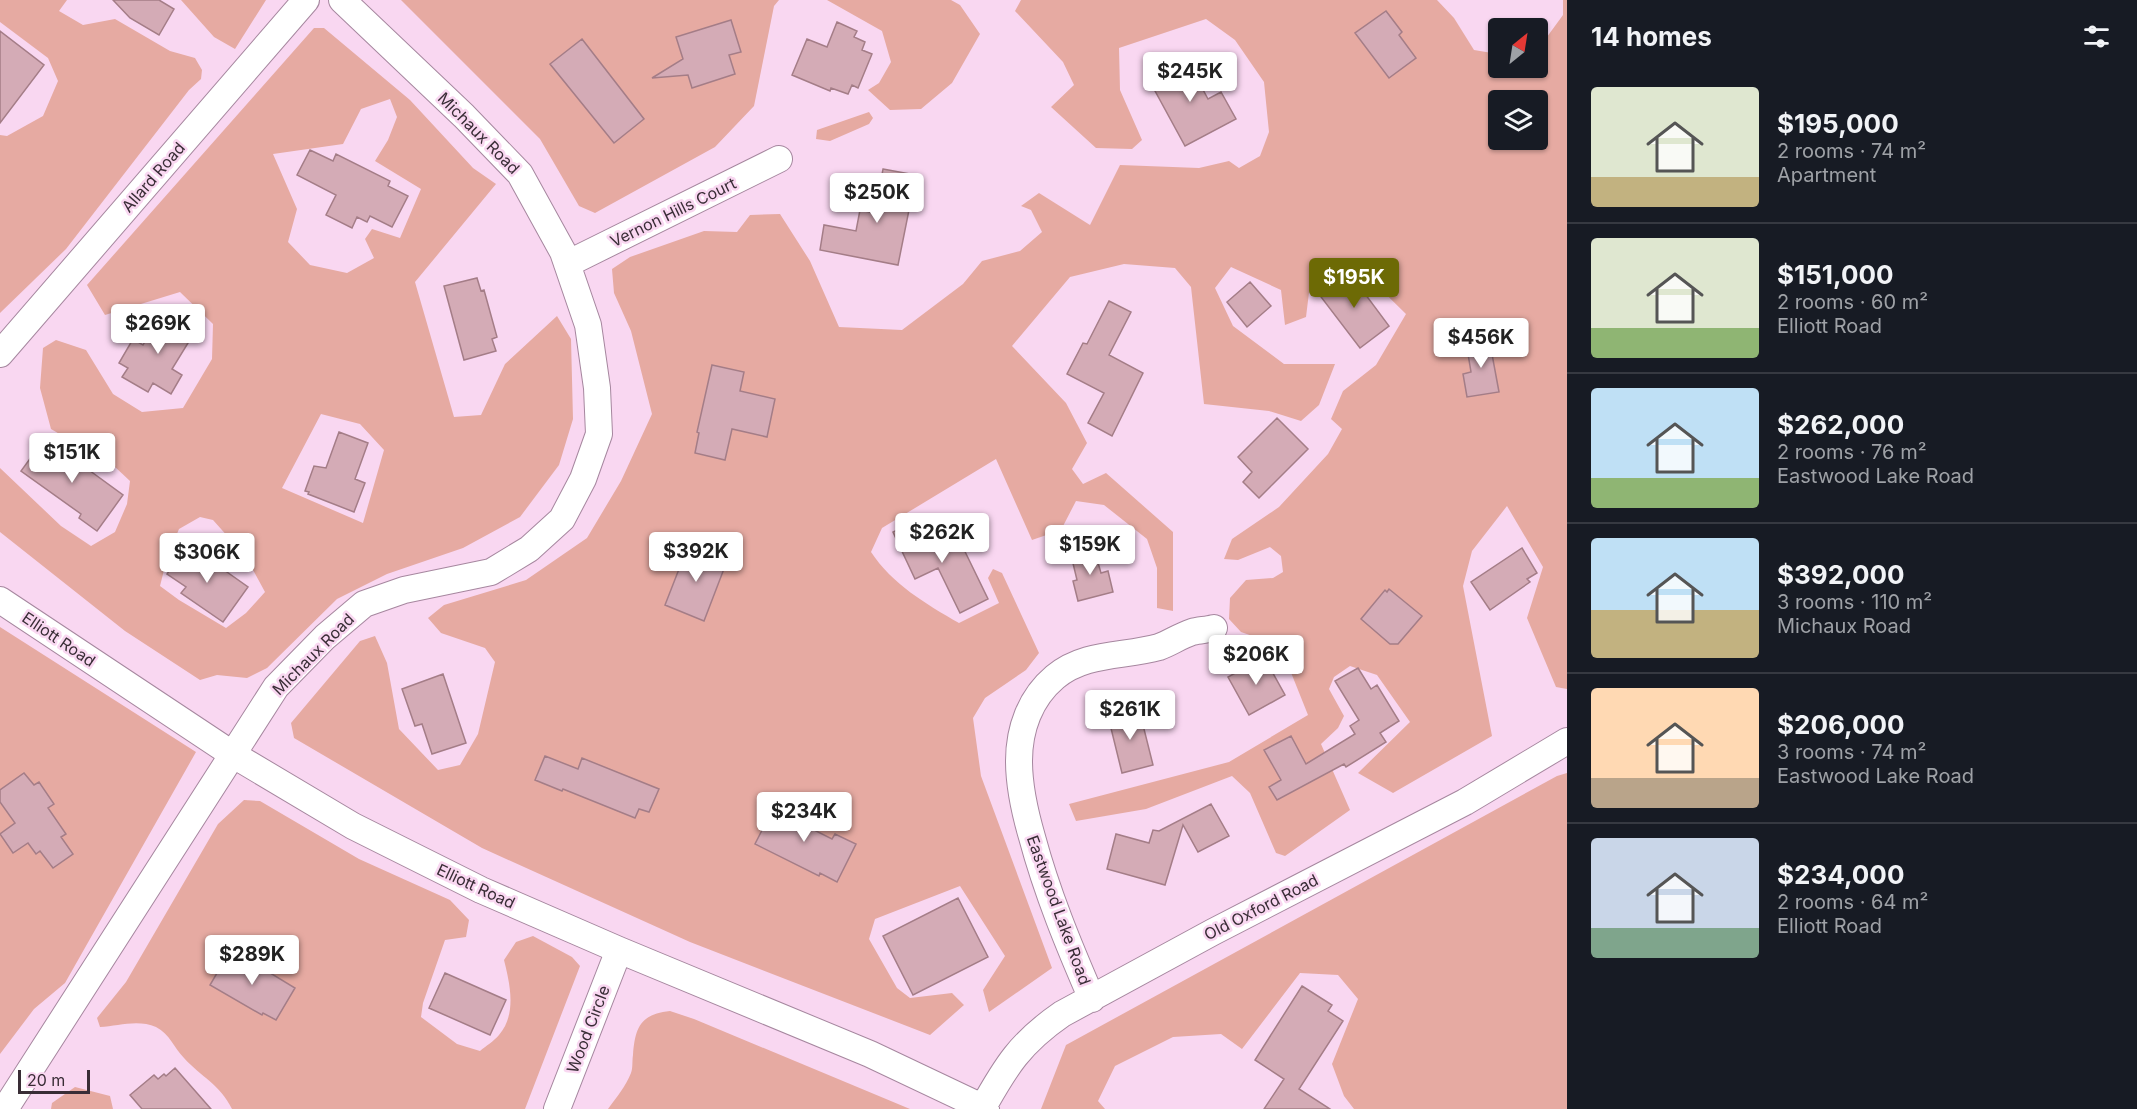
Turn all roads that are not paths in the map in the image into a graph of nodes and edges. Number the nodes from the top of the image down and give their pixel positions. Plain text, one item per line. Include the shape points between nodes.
1 (306, 0) edge
2 (342, 0) edge
3 (779, 159) dead end
4 (567, 264) junction
5 (0, 354) edge
6 (0, 600) edge
7 (1214, 628) dead end
8 (1567, 741) edge
9 (232, 754) junction
10 (619, 950) junction
11 (1092, 999) junction
12 (984, 1108) edge
13 (5, 1109) edge
14 (557, 1109) edge

1 - 5 street, Allard Road
2 - 4 street, Michaux Road via 520,174
3 - 4 street, Vernon Hills Court
4 - 9 street, Michaux Road via 588,325 599,434 583,479 562,519 529,549 491,572 404,590 364,604 276,687
6 - 9 street, Elliott Road
7 - 11 street, Eastwood Lake Road via 1143,651 1078,663 1046,686 1026,717 1019,763 1026,816 1066,939
8 - 11 street, Old Oxford Road via 1465,802
9 - 10 street, Elliott Road via 375,836 481,890
9 - 13 street, Michaux Road
10 - 12 street, Elliott Road via 870,1054
10 - 14 street, Wood Circle
11 - 12 street, Old Oxford Road via 1041,1028 1022,1046

